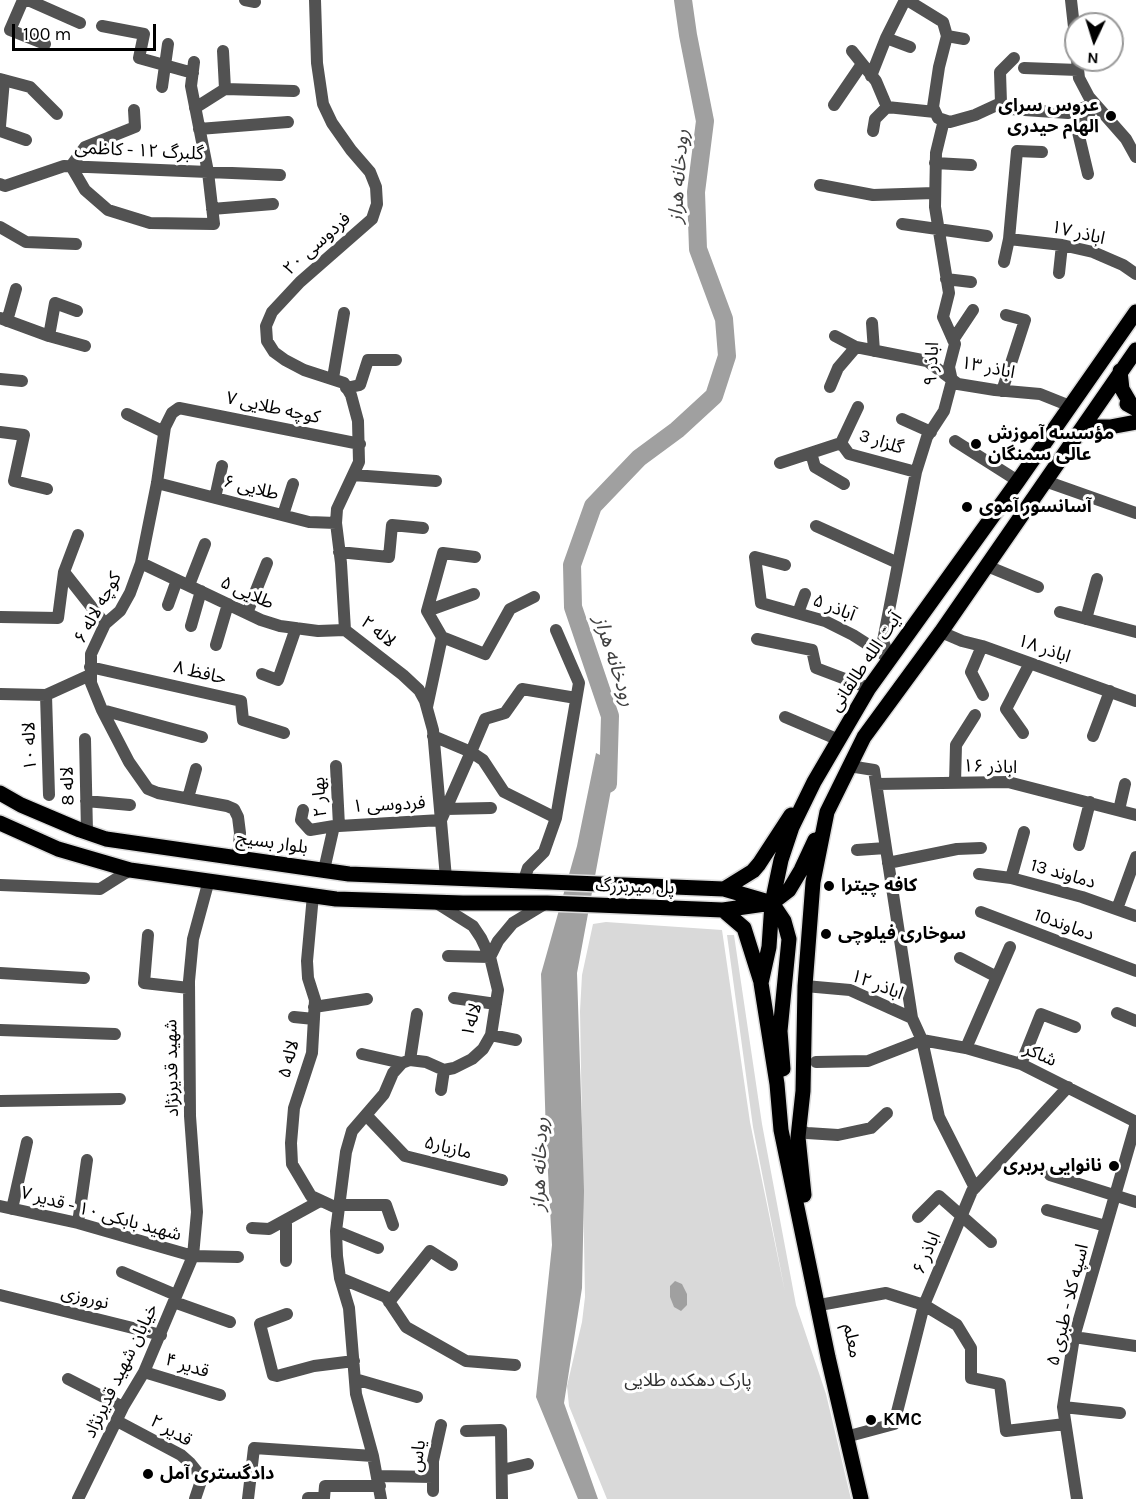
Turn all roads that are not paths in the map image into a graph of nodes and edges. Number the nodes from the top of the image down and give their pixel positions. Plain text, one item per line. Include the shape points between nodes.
1 (23, 0) edge
2 (28, 0) edge
3 (315, 0) edge
4 (906, 0) edge
5 (80, 23) dead end
6 (102, 26) dead end
7 (947, 36) junction
8 (886, 38) junction
9 (964, 39) dead end
10 (45, 45) dead end
11 (168, 45) dead end
12 (910, 47) dead end
13 (223, 51) dead end
14 (852, 51) dead end
15 (1014, 58) dead end
16 (862, 64) junction
17 (165, 65) junction
18 (1064, 66) edge
19 (1024, 68) dead end
20 (1079, 72) edge
21 (871, 76) junction
22 (2, 80) edge
23 (162, 87) dead end
24 (225, 89) junction
25 (294, 91) dead end
26 (1001, 103) junction
27 (1095, 104) junction
28 (834, 105) dead end
29 (887, 107) junction
30 (195, 108) junction
31 (134, 110) dead end
32 (57, 114) dead end
33 (940, 116) junction
34 (288, 122) dead end
35 (0, 126) edge
36 (199, 129) junction
37 (0, 131) edge
38 (873, 131) dead end
39 (26, 140) dead end
40 (1042, 152) dead end
41 (1136, 157) edge
42 (935, 163) junction
43 (971, 165) dead end
44 (71, 166) junction
45 (208, 172) junction
46 (1088, 174) dead end
47 (280, 175) dead end
48 (0, 184) edge
49 (820, 185) dead end
50 (934, 193) junction
51 (273, 204) dead end
52 (212, 209) junction
53 (902, 224) dead end
54 (0, 227) edge
55 (939, 229) junction
56 (987, 236) dead end
57 (1009, 238) junction
58 (76, 244) dead end
59 (1062, 245) junction
60 (1004, 262) dead end
61 (1059, 273) dead end
62 (1136, 274) edge
63 (946, 279) junction
64 (971, 282) dead end
65 (16, 289) dead end
66 (973, 310) dead end
67 (76, 311) dead end
68 (1136, 312) edge
69 (344, 313) dead end
70 (1006, 315) dead end
71 (3, 320) edge
72 (872, 323) dead end
73 (49, 336) junction
74 (835, 336) dead end
75 (953, 340) junction
76 (85, 346) dead end
77 (856, 347) junction
78 (1136, 350) edge
79 (874, 351) junction
80 (396, 360) dead end
81 (1120, 370) junction
82 (333, 378) junction
83 (0, 379) edge
84 (22, 381) dead end
85 (952, 381) junction
86 (830, 387) dead end
87 (346, 388) junction
88 (1002, 391) junction
89 (1070, 406) junction
90 (858, 407) dead end
91 (179, 408) joint
92 (1136, 409) edge
93 (127, 414) dead end
94 (902, 419) dead end
95 (1136, 422) edge
96 (0, 432) edge
97 (164, 432) junction
98 (931, 432) junction
99 (1076, 436) junction
100 (955, 441) dead end
101 (842, 443) junction
102 (360, 444) junction
103 (811, 453) junction
104 (780, 463) dead end
105 (222, 466) dead end
106 (916, 472) junction
107 (353, 475) junction
108 (436, 481) dead end
109 (1018, 481) junction
110 (1045, 481) junction
111 (157, 483) junction
112 (292, 484) dead end
113 (844, 484) dead end
114 (47, 489) dead end
115 (215, 498) junction
116 (1136, 513) edge
117 (283, 515) junction
118 (336, 523) junction
119 (816, 526) dead end
120 (423, 528) dead end
121 (78, 535) dead end
122 (205, 544) dead end
123 (339, 552) junction
124 (475, 557) dead end
125 (141, 562) junction
126 (898, 562) junction
127 (267, 564) dead end
128 (785, 566) dead end
129 (987, 566) junction
130 (64, 573) junction
131 (1097, 579) dead end
132 (183, 583) junction
133 (1038, 587) dead end
134 (201, 591) junction
135 (474, 594) dead end
136 (805, 594) dead end
137 (534, 597) dead end
138 (228, 604) junction
139 (168, 605) dead end
140 (427, 611) junction
141 (1060, 612) dead end
142 (247, 613) junction
143 (798, 613) junction
144 (0, 617) edge
145 (1086, 619) junction
146 (105, 624) junction
147 (191, 626) dead end
148 (296, 628) junction
149 (1135, 628) edge
150 (345, 630) junction
151 (556, 630) dead end
152 (941, 632) junction
153 (442, 637) junction
154 (757, 639) dead end
155 (216, 645) dead end
156 (982, 646) junction
157 (889, 658) junction
158 (1030, 663) junction
159 (90, 671) junction
160 (262, 674) dead end
161 (869, 688) junction
162 (1110, 691) junction
163 (0, 694) edge
164 (46, 695) junction
165 (983, 695) dead end
166 (576, 698) junction
167 (1136, 700) edge
168 (427, 708) junction
169 (102, 710) junction
170 (975, 716) dead end
171 (785, 717) dead end
172 (284, 733) dead end
173 (1023, 733) dead end
174 (433, 736) junction
175 (1094, 736) dead end
176 (202, 737) dead end
177 (85, 739) dead end
178 (839, 740) junction
179 (471, 752) junction
180 (336, 766) dead end
181 (849, 766) junction
182 (196, 769) dead end
183 (814, 782) junction
184 (955, 783) junction
185 (876, 784) junction
186 (1125, 784) dead end
187 (0, 793) edge
188 (49, 795) dead end
189 (188, 798) junction
190 (86, 801) junction
191 (1090, 802) junction
192 (18, 803) junction
193 (130, 805) dead end
194 (491, 808) dead end
195 (303, 810) dead end
196 (1119, 810) junction
197 (826, 812) junction
198 (444, 815) junction
199 (1136, 815) edge
200 (556, 818) junction
201 (3, 824) edge
202 (337, 826) junction
203 (87, 832) junction
204 (1023, 832) dead end
205 (1079, 845) dead end
206 (784, 848) junction
207 (886, 848) junction
208 (981, 848) dead end
209 (857, 849) dead end
210 (1136, 857) edge
211 (238, 858) junction
212 (806, 859) junction
213 (888, 863) junction
214 (130, 870) junction
215 (324, 870) junction
216 (979, 874) dead end
217 (446, 878) junction
218 (464, 878) junction
219 (1011, 878) junction
220 (209, 880) junction
221 (524, 880) junction
222 (548, 880) joint
223 (0, 885) edge
224 (724, 889) junction
225 (313, 895) junction
226 (435, 902) junction
227 (463, 903) junction
228 (547, 903) junction
229 (772, 903) junction
230 (1117, 909) junction
231 (723, 910) junction
232 (981, 912) dead end
233 (1136, 916) edge
234 (148, 935) dead end
235 (769, 947) junction
236 (1010, 947) dead end
237 (789, 948) junction
238 (448, 956) dead end
239 (490, 957) junction
240 (960, 958) dead end
241 (1136, 971) edge
242 (0, 973) edge
243 (997, 977) junction
244 (84, 978) dead end
245 (761, 983) junction
246 (805, 986) junction
247 (189, 988) junction
248 (454, 998) dead end
249 (367, 999) dead end
250 (496, 1004) junction
251 (314, 1013) junction
252 (1117, 1013) dead end
253 (417, 1014) dead end
254 (294, 1017) dead end
255 (912, 1018) junction
256 (1136, 1021) edge
257 (1075, 1027) dead end
258 (0, 1030) edge
259 (115, 1034) dead end
260 (490, 1035) junction
261 (516, 1040) dead end
262 (922, 1040) junction
263 (966, 1048) junction
264 (362, 1054) dead end
265 (406, 1062) junction
266 (816, 1062) dead end
267 (1021, 1064) junction
268 (444, 1070) junction
269 (777, 1084) joint
270 (1068, 1087) junction
271 (441, 1090) dead end
272 (120, 1099) dead end
273 (0, 1101) edge
274 (887, 1113) dead end
275 (366, 1115) junction
276 (1136, 1122) edge
277 (799, 1130) junction
278 (27, 1142) dead end
279 (87, 1160) dead end
280 (1050, 1175) dead end
281 (502, 1180) dead end
282 (975, 1188) junction
283 (1115, 1196) junction
284 (320, 1201) junction
285 (1136, 1202) edge
286 (339, 1207) junction
287 (6, 1208) edge
288 (1047, 1210) dead end
289 (961, 1216) junction
290 (918, 1217) dead end
291 (286, 1220) junction
292 (78, 1223) junction
293 (393, 1225) dead end
294 (1106, 1227) junction
295 (252, 1228) dead end
296 (336, 1231) junction
297 (991, 1242) dead end
298 (378, 1248) dead end
299 (193, 1256) junction
300 (238, 1257) dead end
301 (286, 1261) dead end
302 (452, 1265) dead end
303 (122, 1272) dead end
304 (340, 1278) junction
305 (0, 1295) edge
306 (175, 1299) junction
307 (390, 1302) junction
308 (825, 1304) junction
309 (924, 1305) junction
310 (287, 1314) dead end
311 (230, 1322) dead end
312 (161, 1335) junction
313 (1074, 1337) junction
314 (1136, 1346) edge
315 (354, 1361) junction
316 (515, 1365) dead end
317 (144, 1372) junction
318 (68, 1379) dead end
319 (355, 1379) junction
320 (220, 1395) dead end
321 (417, 1397) dead end
322 (123, 1407) junction
323 (1063, 1407) junction
324 (1120, 1413) dead end
325 (117, 1421) junction
326 (1065, 1424) junction
327 (441, 1425) dead end
328 (466, 1431) dead end
329 (853, 1435) junction
330 (374, 1456) junction
331 (528, 1464) dead end
332 (502, 1470) junction
333 (433, 1477) junction
334 (379, 1481) junction
335 (433, 1491) dead end
336 (308, 1498) edge
337 (78, 1499) edge
338 (195, 1499) edge
339 (248, 1499) edge
340 (381, 1499) edge
341 (502, 1499) edge
342 (861, 1499) edge
343 (867, 1499) edge
344 (1077, 1499) edge

1 - 10 street via 10,30
2 - 5 street
3 - 82 street, فردوسی ۲۰ via 323,104 370,172 376,187 376,204 372,219 300,282 272,312 266,326 267,340 274,352 304,370
4 - 7 street via 943,21
4 - 8 street
6 - 17 street via 144,34 139,58
7 - 9 street
7 - 33 street, اباذر ۹ via 933,107
8 - 12 street
8 - 21 street
11 - 17 street
13 - 24 street
14 - 16 street
15 - 26 street via 1000,72
16 - 21 street
16 - 28 street
17 - 23 street
17 - 30 street via 193,68
18 - 19 street
20 - 27 street
21 - 29 street
22 - 32 street via 30,87
22 - 35 street
24 - 25 street
24 - 30 street
26 - 27 street via 1010,109 1068,113
26 - 33 street via 950,122
27 - 41 street via 1126,139
27 - 46 street via 1078,132
29 - 33 street
29 - 38 street via 875,119
30 - 36 street
31 - 44 street via 135,128 85,147
33 - 42 street, اباذر ۹
34 - 36 street
36 - 45 street
37 - 39 street
40 - 57 street via 1017,151
42 - 43 street
42 - 50 street, اباذر ۹
44 - 45 street, گلبرگ ۱۲ - کاظمی
44 - 48 street, گلبرگ ۱۲ - کاظمی via 5,186
44 - 52 street via 85,190 108,210 150,223 214,224
45 - 47 street, گلبرگ ۱۲ - کاظمی
45 - 52 street
49 - 50 street via 873,195
50 - 55 street, اباذر ۹
51 - 52 street
53 - 55 street
54 - 58 street via 26,242
55 - 56 street
55 - 63 street, اباذر ۹
57 - 59 street, اباذر ۱۷
57 - 60 street
59 - 61 street
59 - 62 street, اباذر ۱۷ via 1093,252
63 - 64 street
63 - 75 street, اباذر ۹ via 949,293 943,317
65 - 71 street
66 - 75 street
67 - 73 street via 55,303
68 - 89 main road, آیت الله طالقانی
69 - 82 street
70 - 88 street via 1025,321
71 - 73 street
72 - 79 street
73 - 76 street
74 - 77 street, اباذر ۱۳
75 - 85 street, اباذر ۹ via 949,367
77 - 79 street, اباذر ۱۳
77 - 86 street via 838,368
78 - 81 main road
79 - 85 street, اباذر ۱۳ via 927,361
80 - 87 street via 368,360 360,385
81 - 92 main road via 1127,404
81 - 99 main road
82 - 87 street
83 - 84 street
85 - 88 street, اباذر ۱۳
85 - 98 street, اباذر ۹ via 944,411
87 - 102 street, لاله ۲ via 358,421
88 - 89 street, اباذر ۱۳ via 1040,394
89 - 109 main road, آیت الله طالقانی
90 - 101 street, گلزار 3
91 - 97 street, کوچه لاله ۶ via 172,413
91 - 102 street, کوچه طلایی ۷
93 - 97 street
94 - 98 street
95 - 99 main road via 1090,427
96 - 114 street via 24,435 14,481
97 - 111 street, کوچه لاله ۶
98 - 106 street, اباذر ۹
99 - 110 main road
100 - 109 street
101 - 103 street
101 - 106 street, گلزار 3 via 849,454
102 - 107 street, لاله ۲
103 - 104 street
103 - 113 street via 815,467
105 - 115 street
106 - 126 street, اباذر ۹
107 - 108 street
107 - 118 street, لاله ۲ via 337,509
109 - 157 main road, آیت الله طالقانی
110 - 116 street
110 - 129 main road
111 - 115 street, طلایی ۶
111 - 125 street, کوچه لاله ۶
112 - 117 street
115 - 117 street, طلایی ۶
117 - 118 street, طلایی ۶ via 309,522
118 - 123 street, لاله ۲
119 - 126 street
120 - 123 street via 392,525 389,557
121 - 130 street
122 - 132 street
123 - 150 street, لاله ۲
124 - 140 street via 442,553
125 - 132 street, طلایی ۵
125 - 146 street, کوچه لاله ۶ via 120,611
126 - 157 street, اباذر ۹ via 883,641
127 - 142 street
128 - 143 street, آباذر ۵ via 755,557 761,603
129 - 133 street
129 - 152 main road
130 - 144 street via 58,618
130 - 146 street
131 - 145 street
132 - 134 street, طلایی ۵
132 - 139 street
134 - 138 street, طلایی ۵
134 - 147 street
135 - 140 street
136 - 143 street
137 - 153 street via 510,609 485,654
138 - 142 street, طلایی ۵
138 - 155 street
140 - 153 street
141 - 145 street
142 - 148 street, طلایی ۵
143 - 157 street, آباذر ۵ via 825,621
145 - 149 street
146 - 159 street, کوچه لاله ۶ via 91,654
148 - 150 street, طلایی ۵
148 - 160 street via 278,680
150 - 168 street, لاله ۲ via 419,690
151 - 166 street via 579,683
152 - 156 street, اباذر ۱۸
152 - 181 main road via 864,737
153 - 168 street
154 - 161 street via 812,650 816,668
156 - 158 street, اباذر ۱۸
156 - 165 street via 971,672
157 - 161 main road, آیت الله طالقانی
158 - 162 street, اباذر ۱۸
158 - 173 street via 1006,709
159 - 164 street
159 - 169 street
159 - 172 street, حافظ ۸ via 241,701 243,720
161 - 178 main road, آیت الله طالقانی
162 - 167 street, اباذر ۱۸
162 - 175 street
163 - 164 street
164 - 188 street, لاله ۱۰
166 - 179 street via 522,689 505,713 485,719
166 - 200 street
168 - 174 street, لاله ۲
169 - 176 street
169 - 189 street via 148,789
170 - 184 street via 956,745
171 - 178 street
174 - 179 street
174 - 198 street, لاله ۲
177 - 190 street, لاله 8
178 - 183 main road, آیت الله طالقانی
179 - 198 street
179 - 200 street via 483,760 504,792
180 - 202 street, بهار ۲
181 - 185 street via 874,770
181 - 197 main road
182 - 189 street
183 - 206 main road, آیت الله طالقانی
183 - 224 main road via 759,864
184 - 185 street, اباذر ۱۶
184 - 191 street, اباذر ۱۶ via 1008,782
185 - 207 street
186 - 196 street
187 - 192 main road, بلوار بسیج
189 - 211 street via 234,809 240,833
190 - 193 street
190 - 203 street, لاله 8
191 - 196 street, اباذر ۱۶
191 - 205 street
192 - 201 main road
192 - 203 main road, بلوار بسیج
194 - 198 street, فردوسی ۱
195 - 202 street, فردوسی ۱ via 301,820 310,830
196 - 199 street, اباذر ۱۶
197 - 212 main road
197 - 246 main road via 813,882
198 - 202 street, فردوسی ۱
198 - 217 street, لاله ۲
200 - 221 street via 544,852 528,868
201 - 214 main road via 58,849
202 - 215 street, بهار ۲
203 - 211 main road, بلوار بسیج via 106,839
204 - 219 street
206 - 212 main road via 792,862
206 - 229 main road, آیت الله طالقانی
207 - 209 street
207 - 213 street
208 - 213 street
210 - 230 street
211 - 215 main road, بلوار بسیج
212 - 229 main road via 789,890
213 - 255 street
214 - 220 main road
214 - 223 street via 100,889
215 - 217 main road, بلوار بسیج
216 - 219 street, دماوند 13
217 - 218 main road, بلوار بسیج
218 - 221 main road, بلوار بسیج
218 - 227 main road via 477,891 475,898
219 - 230 street, دماوند 13
220 - 225 main road
220 - 247 street, شهید قدیرنژاد via 193,939
221 - 222 main road, بلوار بسیج
222 - 224 main road, پل میربزرگ
224 - 229 main road, پل میربزرگ
225 - 226 main road
225 - 251 street, لاله ۵ via 307,961
226 - 227 main road
226 - 239 street, لاله۱ via 473,926
227 - 228 main road
228 - 231 main road, پل میربزرگ
228 - 239 street via 513,923
229 - 231 main road, پل میربزرگ
229 - 235 main road, آیت الله طالقانی
229 - 237 main road via 784,921
230 - 233 street, دماوند 13
231 - 245 main road via 744,928
232 - 241 street, دماوند10
234 - 247 street via 144,983
235 - 237 main road via 779,939
235 - 245 main road, آیت الله طالقانی
236 - 243 street
237 - 277 main road via 780,1031 789,1104
238 - 239 street
239 - 250 street, لاله۱ via 498,990
240 - 243 street
242 - 244 street
243 - 263 street
245 - 269 main road, آیت الله طالقانی
246 - 255 street, اباذر ۱۲ via 850,990
246 - 277 main road
247 - 299 street, شهید قدیرنژاد via 196,1212
248 - 250 street
249 - 251 street
250 - 260 street, لاله۱
251 - 254 street
251 - 284 street, لاله ۵ via 312,1053 294,1108 291,1143 292,1164 299,1178 311,1196
252 - 256 street
253 - 265 street
255 - 262 street, اباذر ۱۲
257 - 267 street via 1041,1014
258 - 259 street
260 - 261 street
260 - 268 street, لاله۱ via 472,1059
262 - 263 street, شاکر
262 - 266 street via 868,1060
262 - 282 street, اباذر ۱۲ via 939,1117
263 - 267 street, شاکر
264 - 265 street
265 - 268 street via 426,1062
265 - 275 street via 393,1073 384,1094
267 - 270 street, شاکر
268 - 271 street
269 - 342 main road, معلم via 781,1130
270 - 276 street, شاکر
270 - 282 street, اباذر ۶
272 - 273 street
274 - 277 street via 872,1128 838,1135
275 - 281 street, مازیار۵ via 405,1156
275 - 286 street via 352,1131
276 - 283 street, اسپه کلا - طبری ۵
277 - 308 main road, معلم via 803,1190
278 - 287 street
279 - 292 street
280 - 283 street
282 - 289 street, اباذر ۶
283 - 285 street
283 - 294 street, اسپه کلا - طبری ۵
284 - 286 street, لاله ۵
284 - 291 street
286 - 293 street via 386,1205
286 - 296 street
287 - 292 street, شهید بابکی ۱۰ - قدیر ۷
288 - 294 street
289 - 290 street via 939,1196
289 - 297 street
289 - 309 street, اباذر ۶
291 - 295 street via 268,1229
291 - 301 street
292 - 299 street, شهید بابکی ۱۰ - قدیر ۷
294 - 313 street, اسپه کلا - طبری ۵
296 - 298 street
296 - 304 street
299 - 300 street, شهید بابکی ۱۰ - قدیر ۷
299 - 306 street, خيابان شهيد قديرنژاد
302 - 307 street via 430,1251
303 - 306 street
304 - 307 street
304 - 315 street via 349,1308
305 - 312 street, نوروزی
306 - 311 street
306 - 312 street, خيابان شهيد قديرنژاد
307 - 316 street via 406,1327 466,1362
308 - 309 street via 886,1293
308 - 329 main road, معلم
309 - 326 street via 957,1325 971,1348 971,1378 1000,1384 1006,1431
309 - 329 street, اباذر ۶ via 894,1424
310 - 315 street via 260,1324 273,1375
312 - 317 street, خيابان شهيد قديرنژاد
313 - 314 street
313 - 323 street, اسپه کلا - طبری ۵
315 - 319 street
317 - 320 street, قدیر ۴
317 - 322 street, خيابان شهيد قديرنژاد
318 - 322 street
319 - 321 street
319 - 330 street
322 - 325 street, خيابان شهيد قديرنژاد
323 - 324 street
323 - 326 street, اسپه کلا - طبری ۵
325 - 337 street, خيابان شهيد قديرنژاد
325 - 338 street, قدیر ۲ via 181,1455 202,1478
326 - 344 street, اسپه کلا - طبری ۵
327 - 333 street, یاس
328 - 332 street via 501,1430
329 - 343 main road, معلم
330 - 334 street
330 - 339 street via 254,1448
331 - 332 street
332 - 341 street
333 - 334 street
333 - 335 street, یاس
334 - 336 street via 325,1486 324,1498
334 - 340 street

